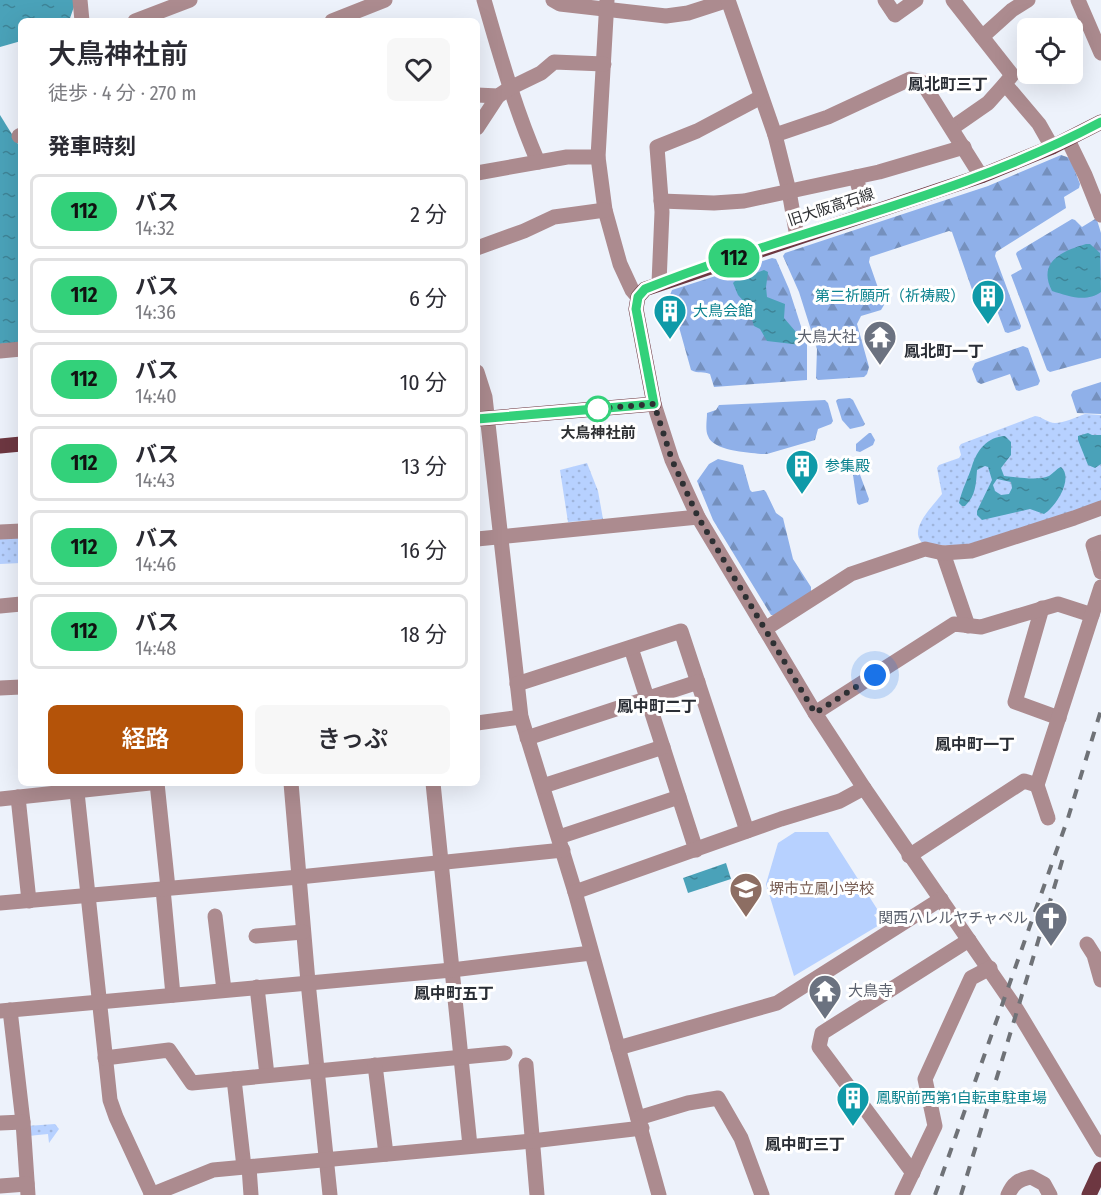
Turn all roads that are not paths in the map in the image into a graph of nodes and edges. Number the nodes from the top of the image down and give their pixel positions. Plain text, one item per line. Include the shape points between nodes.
1 (80, 0) edge
2 (189, 0) edge
3 (385, 0) edge
4 (484, 0) edge
5 (553, 0) edge
6 (728, 0) edge
7 (885, 0) edge
8 (916, 0) edge
9 (952, 0) edge
10 (1028, 0) edge
11 (1078, 0) edge
12 (607, 5) edge
13 (353, 11) edge
14 (82, 18) edge
15 (143, 18) edge
16 (338, 18) edge
17 (1095, 24) edge
18 (982, 37) junction
19 (1101, 53) edge
20 (604, 64) junction
21 (1005, 84) junction
22 (504, 92) junction
23 (480, 95) edge
24 (761, 97) junction
25 (1101, 122) edge
26 (480, 124) edge
27 (952, 128) junction
28 (775, 135) junction
29 (1068, 140) junction
30 (964, 147) junction
31 (1052, 147) junction
32 (598, 157) junction
33 (538, 162) junction
34 (480, 172) edge
35 (981, 176) junction
36 (856, 177) junction
37 (789, 191) junction
38 (661, 201) junction
39 (605, 210) junction
40 (866, 214) junction
41 (1101, 215) edge
42 (797, 237) junction
43 (480, 247) edge
44 (659, 283) junction
45 (638, 297) junction
46 (18, 349) edge
47 (0, 351) edge
48 (480, 381) edge
49 (654, 404) junction
50 (482, 419) edge
51 (18, 444) edge
52 (0, 446) edge
53 (1101, 508) edge
54 (698, 517) junction
55 (18, 531) edge
56 (0, 532) edge
57 (500, 537) junction
58 (480, 539) edge
59 (1101, 543) edge
60 (943, 553) junction
61 (1101, 572) edge
62 (1101, 587) edge
63 (18, 604) edge
64 (0, 606) edge
65 (1042, 608) junction
66 (1092, 615) junction
67 (968, 626) junction
68 (765, 629) junction
69 (631, 648) junction
70 (698, 682) junction
71 (517, 684) junction
72 (18, 687) edge
73 (0, 688) edge
74 (647, 698) junction
75 (815, 713) junction
76 (521, 717) junction
77 (1059, 718) junction
78 (480, 723) edge
79 (527, 738) junction
80 (663, 747) junction
81 (1037, 785) junction
82 (77, 786) edge
83 (157, 786) edge
84 (291, 786) edge
85 (433, 786) edge
86 (543, 786) junction
87 (864, 788) junction
88 (18, 797) junction
89 (679, 797) junction
90 (0, 799) edge
91 (1048, 818) dead end
92 (747, 831) junction
93 (561, 843) junction
94 (696, 850) junction
95 (909, 856) junction
96 (441, 862) junction
97 (299, 877) junction
98 (165, 889) junction
99 (576, 892) junction
100 (89, 895) junction
101 (29, 900) junction
102 (941, 900) junction
103 (0, 903) edge
104 (215, 916) dead end
105 (303, 932) junction
106 (256, 936) dead end
107 (969, 940) junction
108 (1087, 944) dead end
109 (591, 952) junction
110 (990, 968) junction
111 (452, 970) junction
112 (1101, 980) edge
113 (308, 982) junction
114 (257, 987) junction
115 (224, 990) junction
116 (173, 995) junction
117 (99, 1002) junction
118 (5, 1011) edge
119 (618, 1048) junction
120 (505, 1053) dead end
121 (459, 1056) junction
122 (105, 1058) junction
123 (375, 1065) junction
124 (526, 1065) dead end
125 (318, 1071) junction
126 (267, 1075) junction
127 (234, 1079) junction
128 (23, 1122) junction
129 (0, 1123) edge
130 (640, 1123) junction
131 (532, 1141) junction
132 (470, 1146) junction
133 (1101, 1150) edge
134 (386, 1154) junction
135 (327, 1160) junction
136 (246, 1167) junction
137 (1101, 1169) edge
138 (913, 1173) junction
139 (0, 1186) edge
140 (28, 1189) edge
141 (152, 1195) edge
142 (251, 1195) edge
143 (330, 1195) edge
144 (537, 1195) edge
145 (659, 1195) edge
146 (762, 1195) edge
147 (902, 1195) edge
148 (1008, 1195) edge
149 (1050, 1195) edge
150 (1089, 1195) edge

1 - 14 street
2 - 15 street
3 - 13 street
4 - 22 street
5 - 12 street via 560,4
6 - 12 street via 688,14 666,16
6 - 24 street
7 - 8 street via 895,15
9 - 18 street
10 - 18 street
11 - 17 street
12 - 20 street
13 - 16 street
17 - 19 street
18 - 21 street via 1012,75
20 - 22 street via 554,62
20 - 32 street
21 - 27 street via 988,103
21 - 31 street via 1040,124
22 - 23 street
22 - 26 street
22 - 33 street
24 - 28 street
24 - 38 street via 657,147
25 - 29 main road, 旧大阪高石線
27 - 28 street via 922,82 910,79 828,117
27 - 30 street
28 - 37 street
29 - 31 main road, 旧大阪高石線
29 - 41 street
30 - 35 street
30 - 36 street
31 - 35 main road, 旧大阪高石線
32 - 33 street
32 - 39 street
33 - 34 street
35 - 40 main road, 旧大阪高石線
36 - 37 street
36 - 40 street
37 - 38 street via 744,201
37 - 42 street
38 - 44 street
39 - 43 street via 554,217
39 - 45 street via 620,264
40 - 42 main road, 旧大阪高石線
42 - 44 main road, 旧大阪高石線
44 - 45 main road, 旧大阪高石線
45 - 49 main road via 636,309
46 - 47 street
48 - 50 street via 485,397
49 - 50 main road
49 - 54 street via 672,460
50 - 57 street
51 - 52 main road
53 - 60 street via 971,551
54 - 57 street
54 - 68 street
55 - 56 street
57 - 58 street
57 - 71 street
59 - 61 street via 1093,545
60 - 67 street
60 - 68 street via 925,549 851,574
62 - 66 street
63 - 64 street
65 - 66 street via 1058,604
65 - 67 street via 981,627
65 - 77 street via 1015,702
66 - 77 street
67 - 75 street via 954,624
68 - 75 street
69 - 70 street via 681,631
69 - 71 street
69 - 74 street
70 - 74 street
70 - 92 street
71 - 76 street
72 - 73 street
74 - 79 street
74 - 80 street
75 - 87 street
76 - 78 street
76 - 79 street
77 - 81 street
79 - 86 street
80 - 86 street
80 - 89 street
81 - 91 street
81 - 95 street via 1024,781
82 - 88 street
82 - 100 street
83 - 98 street
84 - 97 street
85 - 96 street
86 - 93 street
87 - 92 street via 840,801
87 - 95 street
88 - 90 street
88 - 101 street
89 - 93 street
89 - 94 street
92 - 94 street
93 - 96 street
93 - 99 street
94 - 99 street
95 - 102 street
96 - 97 street
96 - 111 street
97 - 98 street
97 - 105 street
98 - 100 street
98 - 116 street
99 - 109 street
100 - 101 street
100 - 117 street
101 - 103 street
102 - 107 street
102 - 119 street via 777,1003
104 - 115 street
105 - 106 street
105 - 113 street
107 - 110 street
107 - 138 street via 822,1033 819,1047
108 - 112 street
109 - 111 street
109 - 119 street
110 - 133 street
110 - 138 street via 971,978 925,1080 935,1126
111 - 113 street
111 - 121 street
113 - 114 street
113 - 125 street
114 - 115 street
114 - 126 street
115 - 116 street
116 - 117 street
117 - 118 street
117 - 122 street
118 - 128 street
119 - 130 street
120 - 121 street
121 - 123 street
121 - 132 street
122 - 127 street via 169,1050 192,1083
122 - 141 street via 110,1100
123 - 125 street
123 - 134 street
124 - 131 street
125 - 126 street
125 - 135 street
126 - 127 street
127 - 136 street
128 - 129 street
128 - 140 street
130 - 131 street
130 - 145 street
130 - 146 street via 688,1103 718,1098 741,1138
131 - 132 street
131 - 144 street
132 - 134 street
134 - 135 street
135 - 136 street
135 - 143 street
136 - 141 street via 213,1170
136 - 142 street
137 - 150 main road
138 - 147 street
139 - 140 street
148 - 149 street via 1019,1180 1031,1177 1044,1184

